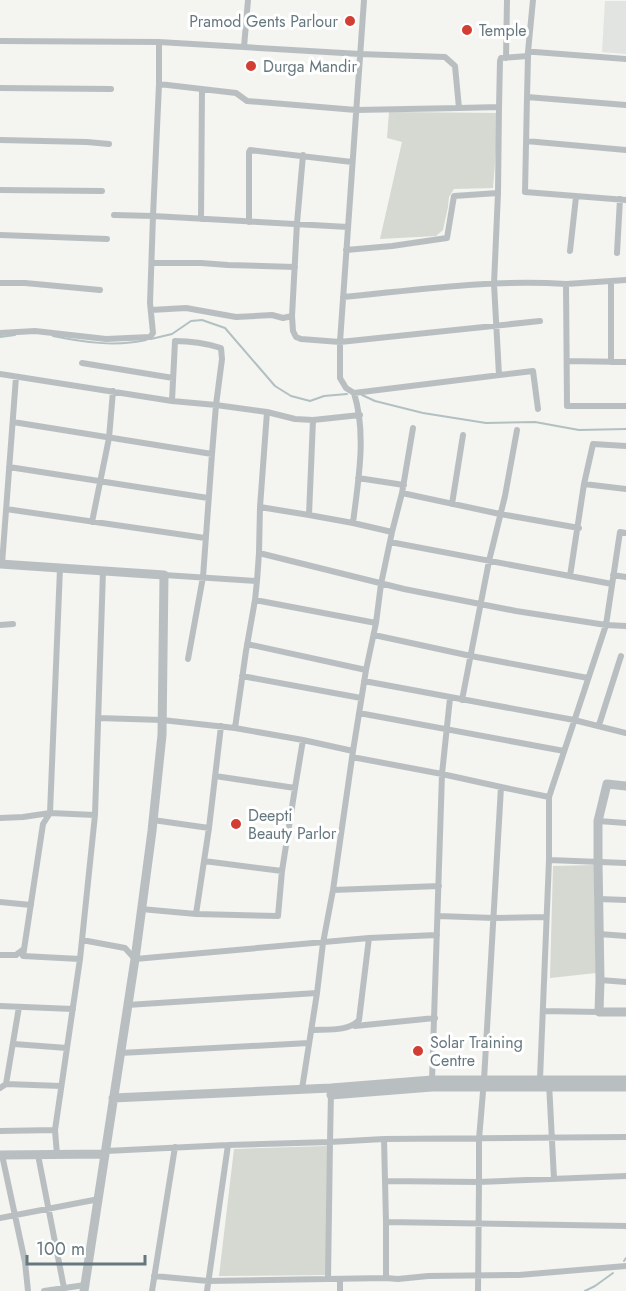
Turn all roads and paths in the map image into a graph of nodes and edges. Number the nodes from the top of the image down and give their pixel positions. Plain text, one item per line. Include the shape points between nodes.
1 (248, 0) edge
2 (364, 0) edge
3 (507, 0) edge
4 (533, 0) edge
5 (0, 41) edge
6 (159, 42) junction
7 (244, 47) junction
8 (360, 54) junction
9 (528, 54) junction
10 (506, 58) junction
11 (626, 59) edge
12 (159, 84) junction
13 (0, 88) edge
14 (111, 88) dead end
15 (201, 89) junction
16 (527, 98) junction
17 (626, 105) edge
18 (499, 106) junction
19 (459, 108) junction
20 (356, 110) junction
21 (0, 140) edge
22 (526, 141) junction
23 (109, 144) dead end
24 (626, 150) edge
25 (303, 155) junction
26 (352, 162) junction
27 (0, 190) edge
28 (102, 191) dead end
29 (498, 193) junction
30 (576, 197) junction
31 (623, 200) edge
32 (114, 215) dead end
33 (153, 216) junction
34 (201, 219) junction
35 (249, 222) junction
36 (297, 224) junction
37 (348, 227) junction
38 (0, 235) edge
39 (107, 240) dead end
40 (346, 250) junction
41 (570, 251) dead end
42 (617, 253) dead end
43 (152, 263) junction
44 (294, 267) junction
45 (626, 280) edge
46 (611, 281) junction
47 (0, 283) edge
48 (494, 284) junction
49 (566, 284) junction
50 (100, 290) dead end
51 (343, 297) junction
52 (151, 310) junction
53 (292, 316) junction
54 (540, 321) dead end
55 (496, 326) junction
56 (0, 333) edge
57 (340, 342) junction
58 (567, 361) junction
59 (611, 362) junction
60 (626, 362) edge
61 (82, 363) dead end
62 (0, 374) edge
63 (500, 375) junction
64 (16, 377) junction
65 (173, 378) junction
66 (113, 391) junction
67 (354, 393) junction
68 (172, 401) junction
69 (216, 405) junction
70 (626, 406) edge
71 (538, 409) dead end
72 (267, 412) junction
73 (360, 415) junction
74 (313, 420) junction
75 (13, 422) junction
76 (413, 428) dead end
77 (517, 430) dead end
78 (463, 435) dead end
79 (109, 438) junction
80 (626, 446) edge
81 (212, 454) junction
82 (9, 466) junction
83 (358, 478) junction
84 (101, 480) junction
85 (404, 484) junction
86 (584, 484) junction
87 (626, 489) edge
88 (402, 493) junction
89 (208, 498) junction
90 (452, 504) junction
91 (260, 507) junction
92 (6, 509) junction
93 (500, 514) junction
94 (309, 515) junction
95 (92, 522) junction
96 (353, 523) junction
97 (579, 528) junction
98 (392, 532) junction
99 (626, 533) edge
100 (205, 538) junction
101 (390, 542) junction
102 (259, 553) junction
103 (489, 561) junction
104 (1, 564) edge
105 (60, 568) junction
106 (104, 571) junction
107 (164, 575) junction
108 (613, 575) junction
109 (570, 576) junction
110 (203, 577) junction
111 (626, 577) edge
112 (257, 581) junction
113 (381, 584) junction
114 (612, 584) junction
115 (255, 600) junction
116 (481, 605) junction
117 (376, 623) junction
118 (13, 624) dead end
119 (0, 625) edge
120 (606, 625) junction
121 (626, 626) edge
122 (374, 635) junction
123 (247, 644) junction
124 (471, 656) junction
125 (621, 656) dead end
126 (188, 659) dead end
127 (366, 670) junction
128 (242, 676) junction
129 (588, 678) junction
130 (364, 681) junction
131 (362, 698) junction
132 (450, 698) junction
133 (462, 700) junction
134 (359, 713) junction
135 (98, 718) junction
136 (162, 720) junction
137 (574, 720) junction
138 (599, 725) junction
139 (221, 726) junction
140 (235, 728) junction
141 (446, 729) junction
142 (626, 733) edge
143 (303, 740) junction
144 (564, 751) junction
145 (352, 754) junction
146 (442, 774) junction
147 (215, 776) junction
148 (626, 786) edge
149 (501, 787) junction
150 (296, 788) junction
151 (549, 797) junction
152 (50, 813) junction
153 (94, 815) junction
154 (0, 818) edge
155 (153, 820) junction
156 (598, 821) junction
157 (626, 823) edge
158 (209, 828) junction
159 (549, 860) junction
160 (204, 861) junction
161 (598, 861) junction
162 (626, 862) edge
163 (282, 871) junction
164 (439, 886) junction
165 (333, 890) junction
166 (599, 899) junction
167 (626, 900) edge
168 (0, 902) edge
169 (31, 905) junction
170 (141, 909) junction
171 (196, 914) junction
172 (438, 916) junction
173 (546, 917) junction
174 (494, 918) junction
175 (599, 934) junction
176 (437, 935) junction
177 (626, 936) edge
178 (369, 939) junction
179 (82, 940) junction
180 (323, 943) junction
181 (25, 949) junction
182 (0, 955) edge
183 (80, 959) junction
184 (135, 959) junction
185 (600, 980) junction
186 (626, 982) edge
187 (317, 993) junction
188 (127, 1005) junction
189 (0, 1006) edge
190 (19, 1007) junction
191 (73, 1009) junction
192 (543, 1011) junction
193 (598, 1012) junction
194 (626, 1012) edge
195 (435, 1018) junction
196 (354, 1026) junction
197 (311, 1030) junction
198 (309, 1043) junction
199 (14, 1044) junction
200 (68, 1048) junction
201 (120, 1053) junction
202 (432, 1080) junction
203 (626, 1080) edge
204 (546, 1082) junction
205 (484, 1083) junction
206 (3, 1086) edge
207 (61, 1086) junction
208 (626, 1086) edge
209 (302, 1089) junction
210 (331, 1092) junction
211 (114, 1098) junction
212 (55, 1130) junction
213 (0, 1131) edge
214 (626, 1137) edge
215 (551, 1138) junction
216 (384, 1139) junction
217 (479, 1139) junction
218 (330, 1142) junction
219 (228, 1145) junction
220 (175, 1148) junction
221 (106, 1152) junction
222 (1, 1155) edge
223 (38, 1155) junction
224 (57, 1155) junction
225 (626, 1176) edge
226 (554, 1179) junction
227 (385, 1181) junction
228 (479, 1182) junction
229 (99, 1199) junction
230 (49, 1208) junction
231 (15, 1215) junction
232 (0, 1218) edge
233 (386, 1222) junction
234 (480, 1224) junction
235 (626, 1226) edge
236 (626, 1266) edge
237 (479, 1274) junction
238 (154, 1276) junction
239 (386, 1278) junction
240 (328, 1279) junction
241 (340, 1279) junction
242 (208, 1281) junction
243 (64, 1288) junction
244 (84, 1288) edge
245 (28, 1291) edge
246 (44, 1291) edge
247 (152, 1291) edge
248 (207, 1291) edge
249 (340, 1291) edge
250 (478, 1291) edge

1 - 7 street
2 - 8 street
3 - 10 street
4 - 9 street
5 - 6 street
6 - 7 street
6 - 12 street
7 - 8 street
8 - 19 street via 445,57 455,66
8 - 20 street
9 - 10 street
9 - 11 street
9 - 16 street
10 - 18 street via 500,61
12 - 15 street
12 - 33 street
13 - 14 street
15 - 20 street via 236,93 247,101
15 - 34 street
16 - 17 street
16 - 22 street
18 - 19 street
18 - 29 street
19 - 20 street
20 - 26 street
21 - 23 street
22 - 24 street
22 - 30 street via 526,193
25 - 26 street
25 - 35 street via 250,150
25 - 36 street
26 - 37 street
27 - 28 street
29 - 40 street via 454,196 447,238
29 - 48 street
30 - 31 street
30 - 41 street
31 - 42 street
32 - 33 street
33 - 34 street
33 - 43 street
34 - 35 street
35 - 36 street
36 - 37 street
36 - 44 street
37 - 40 street
38 - 39 street
40 - 51 street
43 - 44 street
43 - 52 street
44 - 53 street
45 - 46 street
46 - 49 street
46 - 59 street
47 - 50 street
48 - 49 street
48 - 51 street
48 - 55 street
49 - 58 street
51 - 57 street
52 - 53 street via 186,308 236,317
52 - 56 street via 150,337 106,339 35,331
53 - 57 street via 296,337
54 - 55 street
55 - 57 street
55 - 63 street
57 - 67 street via 340,378
58 - 59 street
58 - 70 street via 567,406
59 - 60 street
61 - 65 street
62 - 64 street
63 - 67 street
63 - 71 street via 533,371
64 - 66 street
64 - 75 street
65 - 68 street
65 - 69 street via 175,341 221,348
66 - 68 street
66 - 79 street
67 - 73 street
68 - 69 street
69 - 72 street
69 - 81 street
72 - 74 street
72 - 91 street
73 - 74 street
73 - 83 street
74 - 94 street
75 - 79 street
75 - 82 street
76 - 85 street
77 - 93 street
78 - 90 street
79 - 81 street
79 - 84 street
80 - 86 street via 593,444
81 - 89 street
82 - 84 street
82 - 92 street
83 - 85 street
83 - 96 street
84 - 89 street
84 - 95 street
85 - 88 street
86 - 87 street
86 - 97 street
88 - 90 street
88 - 98 street
89 - 100 street
90 - 93 street
91 - 94 street
91 - 102 street
92 - 95 street
92 - 104 street
93 - 97 street
93 - 103 street
94 - 96 street
95 - 100 street
96 - 98 street
97 - 109 street
98 - 101 street
99 - 108 street via 620,532
100 - 110 street
101 - 103 street
101 - 113 street
102 - 112 street
102 - 113 street
103 - 109 street
103 - 116 street
104 - 105 street
105 - 106 street
105 - 152 street
106 - 107 street
106 - 135 street
107 - 110 street
107 - 136 street
108 - 111 street
108 - 114 street
109 - 114 street
110 - 112 street
110 - 126 street
112 - 115 street
113 - 116 street
113 - 117 street
114 - 120 street
115 - 117 street
115 - 123 street
116 - 120 street
116 - 124 street
117 - 122 street
118 - 119 street
120 - 121 street
120 - 129 street
122 - 124 street
122 - 127 street
123 - 127 street
123 - 128 street
124 - 129 street
124 - 133 street
125 - 138 street
127 - 130 street
128 - 131 street
128 - 140 street
129 - 137 street
130 - 131 street
130 - 132 street
131 - 134 street
132 - 133 street
132 - 141 street
133 - 137 street
134 - 141 street
134 - 145 street
135 - 136 street
135 - 153 street
136 - 139 street
136 - 155 street
137 - 138 street
137 - 144 street
138 - 142 street
139 - 140 street
139 - 147 street
140 - 143 street
141 - 144 street
141 - 146 street
143 - 145 street
143 - 150 street
144 - 151 street
145 - 146 street
145 - 165 street
146 - 149 street
146 - 164 street
147 - 150 street
147 - 158 street
148 - 156 street via 607,784
149 - 151 street
149 - 174 street
150 - 163 street
151 - 159 street
152 - 153 street
152 - 154 street
152 - 169 street via 43,824
153 - 179 street
155 - 158 street
155 - 170 street
156 - 157 street
156 - 161 street
158 - 160 street
159 - 161 street
159 - 173 street
160 - 163 street
160 - 171 street
161 - 162 street
161 - 166 street
163 - 171 street via 278,916
164 - 165 street
164 - 172 street
165 - 180 street
166 - 167 street
166 - 175 street
168 - 169 street
169 - 181 street
170 - 171 street
170 - 184 street
172 - 174 street
172 - 176 street
173 - 174 street
173 - 192 street
174 - 205 street
175 - 177 street
175 - 185 street
176 - 178 street
176 - 195 street
178 - 180 street
178 - 196 street via 359,1020
179 - 183 street
179 - 184 street via 125,948
180 - 184 street
180 - 187 street
181 - 182 street via 16,955
181 - 183 street via 23,956
183 - 191 street
184 - 188 street
185 - 186 street
185 - 193 street
187 - 188 street
187 - 197 street
188 - 201 street
189 - 190 street
190 - 191 street
190 - 199 street
191 - 200 street
192 - 193 street
192 - 204 street
193 - 194 street
195 - 196 street
195 - 202 street
196 - 197 street
197 - 198 street
198 - 201 street
198 - 209 street
199 - 200 street
199 - 206 street
200 - 207 street
201 - 211 street
202 - 205 street
202 - 210 street
203 - 204 street
204 - 205 street
204 - 208 street
204 - 215 street
205 - 210 street
205 - 217 street
206 - 207 street
207 - 212 street
209 - 210 street
209 - 211 street
210 - 218 street
211 - 221 street
212 - 213 street
212 - 224 street
214 - 215 street
215 - 217 street
215 - 226 street
216 - 217 street
216 - 218 street
216 - 227 street
217 - 228 street
218 - 219 street
218 - 240 street
219 - 220 street
219 - 242 street
220 - 221 street
220 - 238 street
221 - 224 street
221 - 229 street
222 - 223 street
222 - 231 street
223 - 224 street
223 - 230 street
225 - 226 street
226 - 228 street
227 - 228 street
227 - 233 street
228 - 234 street
229 - 230 street
229 - 244 street
230 - 231 street
230 - 243 street
231 - 232 street
231 - 245 street
233 - 234 street
233 - 239 street
234 - 235 street
234 - 237 street
236 - 237 street via 519,1275
237 - 239 street
237 - 250 street
238 - 242 street
238 - 247 street
239 - 241 street
240 - 241 street
240 - 242 street
241 - 249 street
242 - 248 street
243 - 244 street
243 - 246 street

